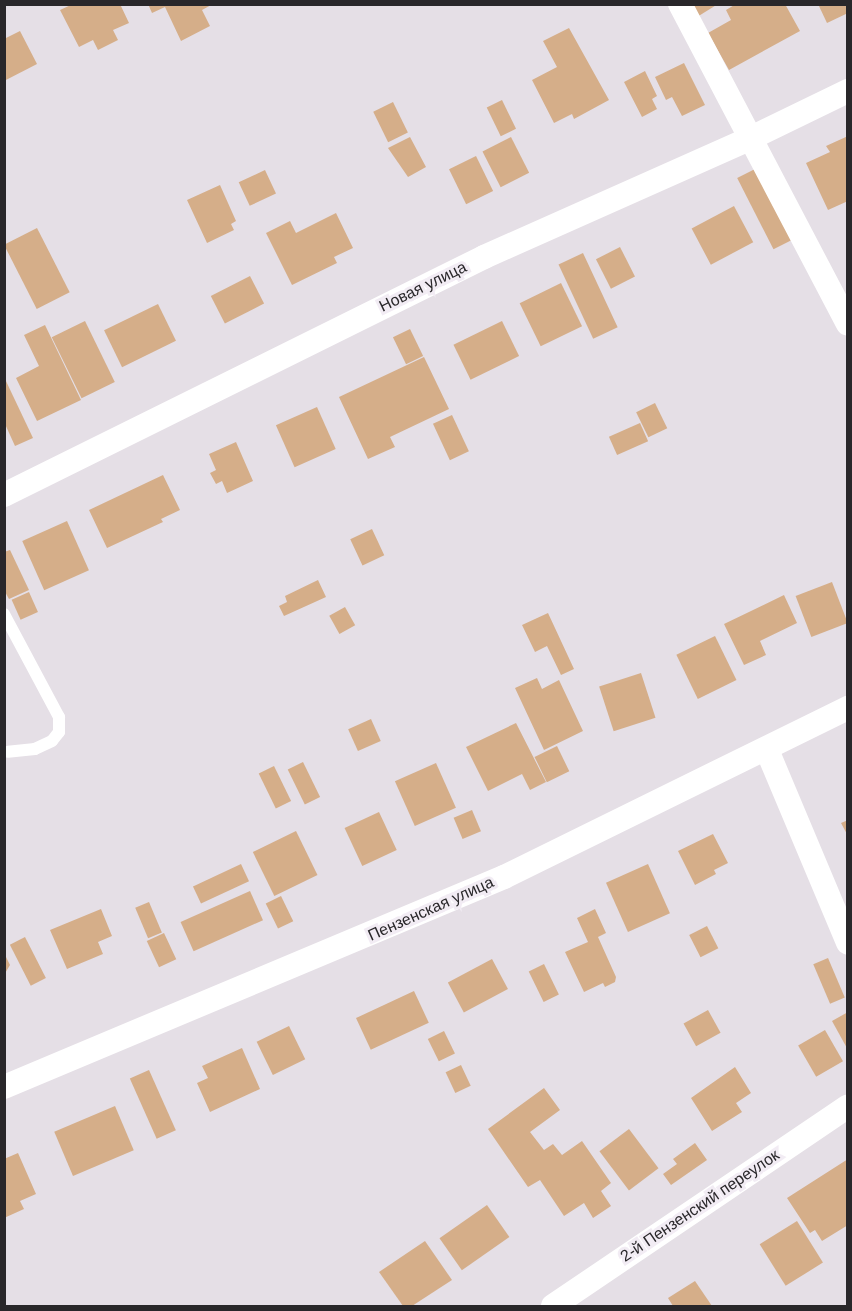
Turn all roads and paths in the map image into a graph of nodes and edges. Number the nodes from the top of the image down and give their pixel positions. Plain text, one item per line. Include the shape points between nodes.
1 (680, 4) edge
2 (848, 91) edge
3 (751, 138) junction
4 (848, 324) edge
5 (4, 495) edge
6 (4, 614) edge
7 (848, 708) edge
8 (767, 750) junction
9 (8, 752) dead end
10 (848, 943) edge
11 (4, 1087) edge
12 (848, 1106) edge
13 (553, 1306) edge

1 - 3 street
2 - 3 street, Новая улица
3 - 4 street
3 - 5 street, Новая улица via 484,257
6 - 9 lane via 59,717 59,732 52,741 35,749
7 - 8 street, Пензенская улица
8 - 10 street
8 - 11 street, Пензенская улица via 398,923
12 - 13 street, 2-й Пензенский переулок

